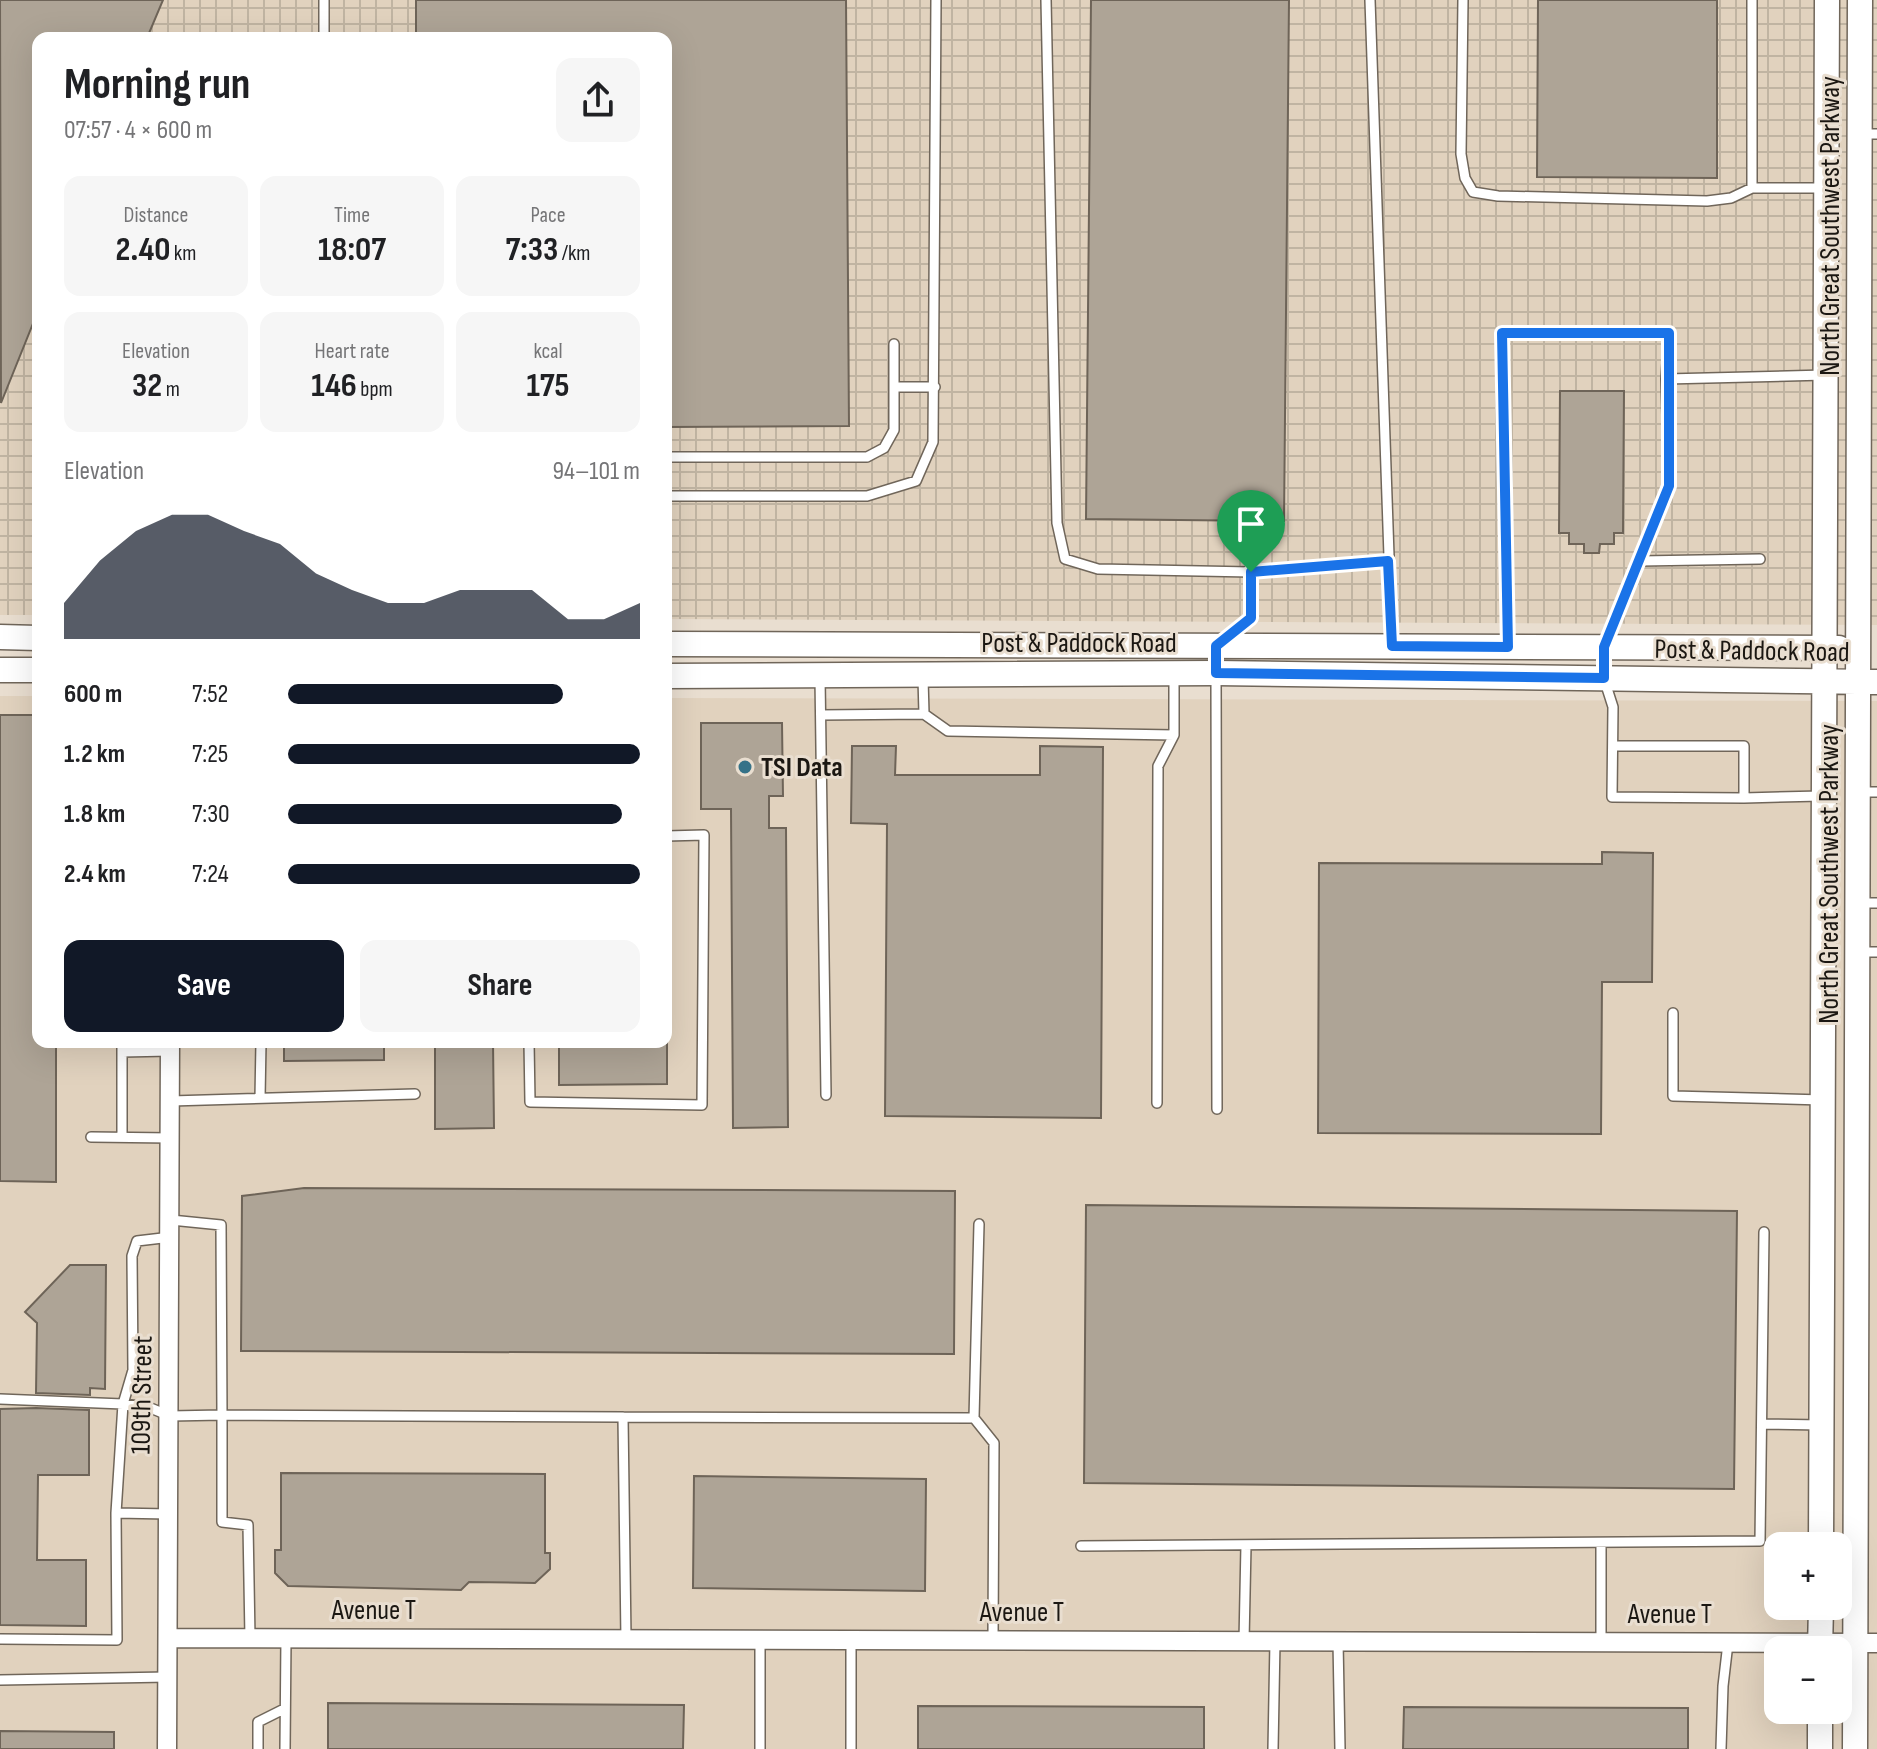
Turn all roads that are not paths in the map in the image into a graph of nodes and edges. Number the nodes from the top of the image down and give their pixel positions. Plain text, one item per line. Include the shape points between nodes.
1 (324, 0) edge
2 (936, 0) edge
3 (1046, 0) edge
4 (1370, 0) edge
5 (1463, 0) edge
6 (1752, 0) edge
7 (1827, 0) edge
8 (1860, 0) edge
9 (324, 32) edge
10 (1869, 134) edge
11 (1752, 188) junction
12 (1826, 188) junction
13 (1860, 188) junction
14 (894, 344) dead end
15 (1825, 375) junction
16 (1666, 379) junction
17 (894, 387) junction
18 (935, 387) junction
19 (672, 457) edge
20 (672, 496) edge
21 (1760, 559) dead end
22 (1388, 561) junction
23 (1640, 561) junction
24 (1251, 572) junction
25 (0, 637) edge
26 (32, 638) edge
27 (672, 644) edge
28 (1216, 646) junction
29 (1392, 646) junction
30 (1508, 647) junction
31 (1604, 647) junction
32 (1826, 648) junction
33 (1869, 648) edge
34 (0, 670) edge
35 (32, 670) edge
36 (1174, 673) junction
37 (1216, 673) junction
38 (923, 674) junction
39 (820, 675) junction
40 (672, 676) edge
41 (1604, 678) junction
42 (1825, 682) junction
43 (1869, 682) edge
44 (924, 714) junction
45 (821, 715) junction
46 (1174, 735) junction
47 (1613, 746) junction
48 (1868, 792) edge
49 (1824, 796) junction
50 (1744, 798) junction
51 (672, 836) edge
52 (1868, 903) edge
53 (1868, 952) edge
54 (1673, 1013) dead end
55 (122, 1048) edge
56 (170, 1048) edge
57 (261, 1048) edge
58 (529, 1048) edge
59 (415, 1094) dead end
60 (826, 1095) dead end
61 (260, 1098) junction
62 (1823, 1100) junction
63 (1859, 1100) junction
64 (171, 1101) junction
65 (1157, 1103) dead end
66 (1217, 1109) dead end
67 (91, 1137) dead end
68 (122, 1137) junction
69 (171, 1138) junction
70 (979, 1224) dead end
71 (171, 1228) junction
72 (1764, 1232) dead end
73 (0, 1399) edge
74 (123, 1404) junction
75 (222, 1415) junction
76 (170, 1416) junction
77 (623, 1417) junction
78 (974, 1418) junction
79 (1762, 1424) junction
80 (1821, 1425) junction
81 (116, 1513) junction
82 (169, 1514) junction
83 (1821, 1532) edge
84 (1601, 1544) junction
85 (1246, 1545) junction
86 (1081, 1546) dead end
87 (168, 1638) junction
88 (250, 1638) junction
89 (286, 1638) junction
90 (0, 1639) edge
91 (626, 1639) junction
92 (760, 1639) junction
93 (851, 1640) junction
94 (993, 1640) junction
95 (1244, 1641) junction
96 (1275, 1641) junction
97 (1338, 1641) junction
98 (1601, 1642) junction
99 (1728, 1643) junction
100 (1866, 1643) edge
101 (1764, 1644) edge
102 (168, 1677) junction
103 (0, 1680) edge
104 (284, 1709) junction
105 (1820, 1724) edge
106 (167, 1749) edge
107 (258, 1749) edge
108 (285, 1749) edge
109 (760, 1749) edge
110 (851, 1749) edge
111 (1273, 1749) edge
112 (1340, 1749) edge
113 (1721, 1749) edge
114 (1820, 1749) edge
115 (1855, 1749) edge

1 - 9 lane
2 - 18 lane
3 - 24 lane via 1057,523 1065,559 1098,569
4 - 22 lane
5 - 11 lane via 1461,154 1473,192 1707,201
6 - 11 lane
7 - 12 street, North Great Southwest Parkway
8 - 10 street, North Great Southwest Parkway
10 - 13 street, North Great Southwest Parkway
11 - 12 lane
12 - 13 street
12 - 15 street, North Great Southwest Parkway
13 - 33 street, North Great Southwest Parkway
14 - 17 lane
15 - 16 lane
15 - 32 street, North Great Southwest Parkway
16 - 23 lane via 1669,486
16 - 30 lane via 1669,333 1502,333
17 - 18 lane
17 - 19 lane via 894,430 884,448 867,457
18 - 20 lane via 933,442 916,481 867,496
21 - 23 lane
22 - 24 lane
22 - 29 lane
23 - 31 lane
24 - 28 lane via 1251,618
25 - 26 street
27 - 28 street, Post & Paddock Road
28 - 29 street, Post & Paddock Road
28 - 37 street
29 - 30 street, Post & Paddock Road
30 - 31 street, Post & Paddock Road
31 - 32 street, Post & Paddock Road
31 - 41 street
32 - 33 street, Post & Paddock Road
32 - 42 street, North Great Southwest Parkway
33 - 43 street, North Great Southwest Parkway
34 - 35 street
36 - 37 street, Post & Paddock Road
36 - 38 street, Post & Paddock Road
36 - 46 lane
37 - 41 street, Post & Paddock Road
37 - 66 lane
38 - 39 street, Post & Paddock Road
38 - 44 lane
39 - 40 street, Post & Paddock Road
39 - 45 lane
41 - 42 street, Post & Paddock Road
41 - 47 lane via 1613,707
42 - 43 street, Post & Paddock Road
42 - 49 street, North Great Southwest Parkway
43 - 48 street, North Great Southwest Parkway
44 - 45 lane
44 - 46 lane via 948,731
45 - 60 lane
46 - 65 lane via 1158,766
47 - 50 lane via 1744,746
47 - 50 lane via 1612,797
48 - 52 street, North Great Southwest Parkway
49 - 50 lane
49 - 62 street, North Great Southwest Parkway
51 - 58 lane via 704,835 702,1105 530,1102
52 - 53 street, North Great Southwest Parkway
53 - 63 street, North Great Southwest Parkway
54 - 62 lane via 1673,1096
55 - 68 lane
56 - 64 street, 109th Street
57 - 61 lane
59 - 61 lane
61 - 64 lane
62 - 63 street
62 - 80 street, North Great Southwest Parkway
63 - 100 street, North Great Southwest Parkway
64 - 69 street, 109th Street
67 - 68 lane
68 - 69 lane
69 - 71 street, 109th Street
70 - 78 lane
71 - 74 lane via 137,1241 132,1256 133,1370
71 - 75 lane via 221,1225
71 - 76 street, 109th Street
72 - 79 lane
73 - 74 lane
74 - 76 lane
74 - 81 lane
75 - 76 lane
75 - 77 lane
75 - 88 lane via 222,1522 248,1525
76 - 82 street, 109th Street
77 - 78 lane
77 - 91 lane
78 - 94 lane via 994,1443
79 - 80 lane
79 - 84 lane via 1760,1541
80 - 83 street, North Great Southwest Parkway
81 - 82 lane
81 - 90 lane via 117,1640
82 - 87 street, 109th Street
84 - 85 lane
84 - 98 lane
85 - 86 lane
85 - 95 lane
87 - 88 street, Avenue T
87 - 102 street, 109th Street
88 - 89 street, Avenue T
89 - 91 street, Avenue T
89 - 104 lane
91 - 92 street, Avenue T
92 - 93 street, Avenue T
92 - 109 lane
93 - 94 street, Avenue T
93 - 110 lane
94 - 95 street, Avenue T
95 - 96 street, Avenue T
96 - 97 street, Avenue T
96 - 111 lane
97 - 98 street, Avenue T
97 - 112 lane
98 - 99 street, Avenue T
99 - 101 street, Avenue T
99 - 113 lane
100 - 115 street, North Great Southwest Parkway
102 - 103 lane
102 - 106 street, 109th Street
104 - 107 lane via 258,1722
104 - 108 lane
105 - 114 street

